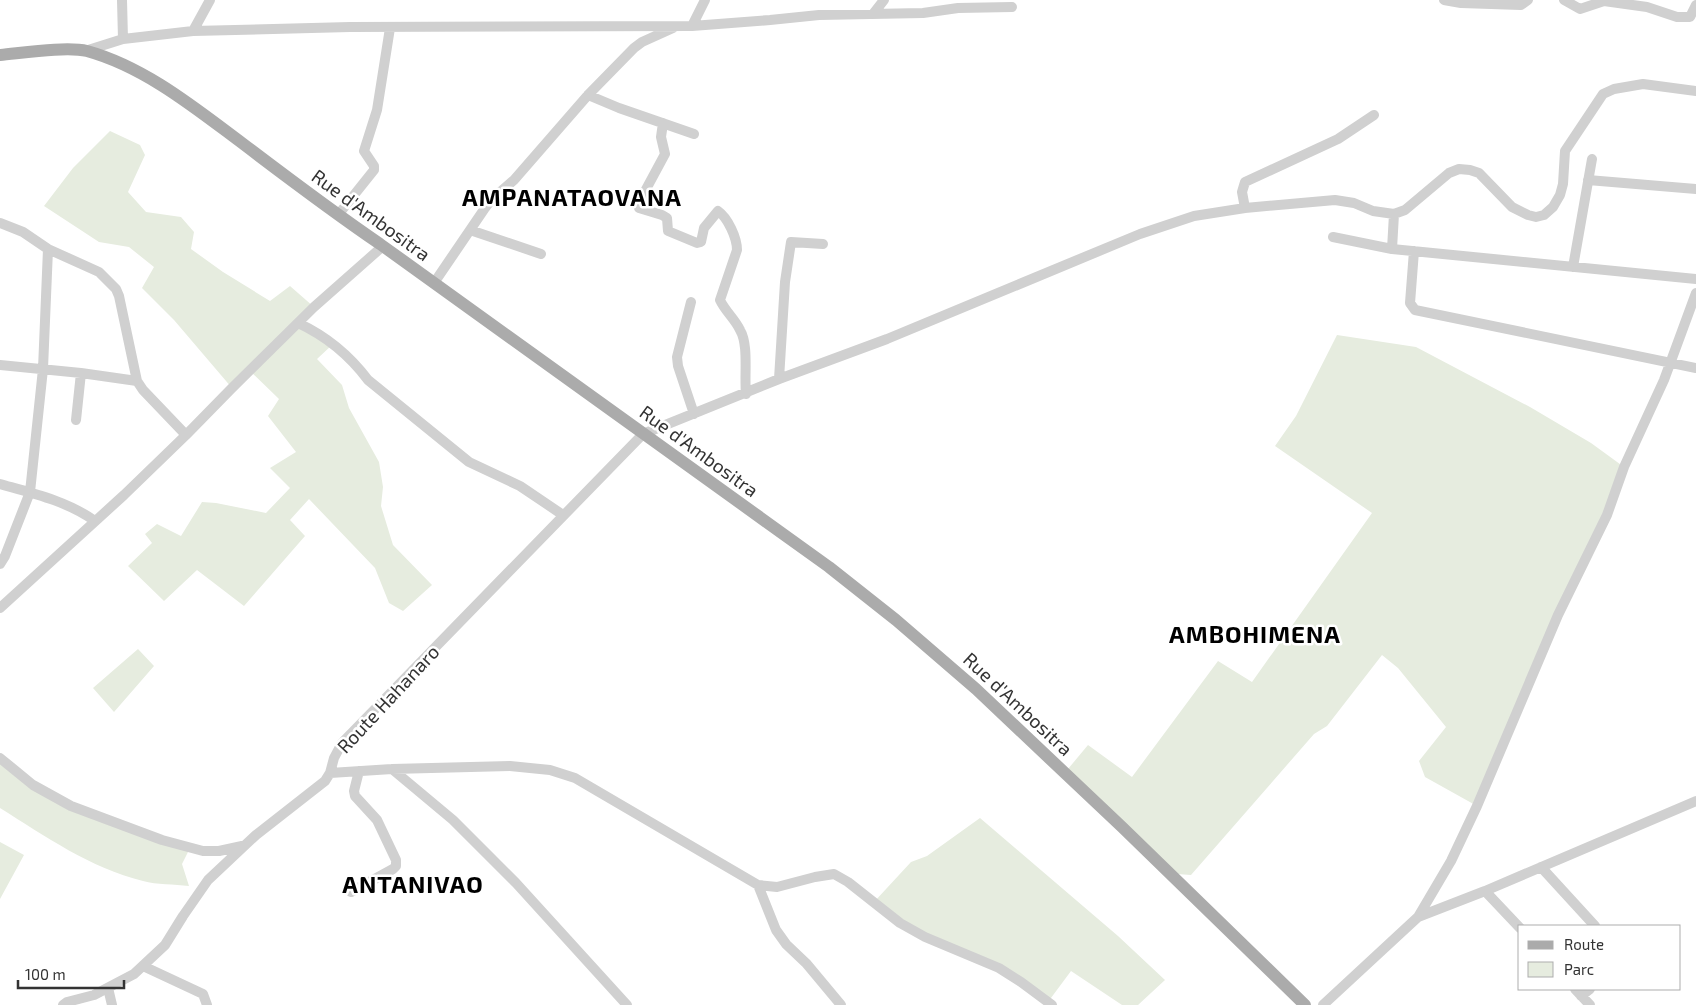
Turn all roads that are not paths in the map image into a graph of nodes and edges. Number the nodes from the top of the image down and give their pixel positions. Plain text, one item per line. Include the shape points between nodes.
1 (122, 0) edge
2 (210, 0) edge
3 (705, 0) edge
4 (884, 0) edge
5 (1444, 0) edge
6 (1528, 0) edge
7 (1564, 0) edge
8 (959, 4) edge
9 (1696, 5) edge
10 (1012, 7) dead end
11 (873, 14) junction
12 (679, 26) junction
13 (692, 26) junction
14 (390, 28) junction
15 (193, 31) junction
16 (123, 39) junction
17 (85, 50) junction
18 (0, 55) edge
19 (1696, 91) edge
20 (588, 95) junction
21 (1374, 115) dead end
22 (663, 123) junction
23 (694, 134) dead end
24 (1592, 159) dead end
25 (1588, 180) junction
26 (1696, 189) edge
27 (1245, 208) junction
28 (1394, 214) junction
29 (338, 215) junction
30 (0, 223) edge
31 (470, 230) junction
32 (1333, 237) dead end
33 (823, 244) dead end
34 (383, 246) junction
35 (48, 249) junction
36 (1392, 249) junction
37 (1414, 251) junction
38 (541, 254) dead end
39 (1573, 267) junction
40 (1696, 279) edge
41 (434, 283) junction
42 (1696, 293) edge
43 (691, 302) dead end
44 (298, 322) junction
45 (1670, 362) junction
46 (0, 365) edge
47 (1696, 368) edge
48 (43, 369) junction
49 (81, 373) junction
50 (779, 379) junction
51 (137, 380) junction
52 (746, 394) junction
53 (694, 414) junction
54 (76, 420) dead end
55 (643, 434) junction
56 (186, 435) junction
57 (0, 484) edge
58 (30, 492) junction
59 (562, 516) junction
60 (95, 521) junction
61 (0, 564) edge
62 (0, 608) edge
63 (0, 758) edge
64 (392, 769) junction
65 (359, 771) junction
66 (330, 773) junction
67 (1696, 801) edge
68 (243, 846) junction
69 (1542, 866) junction
70 (758, 885) junction
71 (1485, 890) junction
72 (351, 892) dead end
73 (1418, 916) junction
74 (1594, 925) edge
75 (1518, 926) edge
76 (143, 966) junction
77 (108, 988) junction
78 (1578, 992) edge
79 (62, 1005) edge
80 (112, 1005) edge
81 (207, 1005) edge
82 (627, 1005) edge
83 (841, 1005) edge
84 (1052, 1005) edge
85 (1305, 1005) edge
86 (1323, 1005) edge
87 (1590, 1005) edge

1 - 16 street
2 - 15 street
3 - 13 street
4 - 11 street
5 - 6 street via 1521,5
7 - 9 street via 1580,9 1604,1 1647,7 1677,17 1690,17
8 - 10 street
8 - 11 street via 923,13
11 - 13 street via 819,15
12 - 13 street
12 - 14 street
12 - 20 street via 634,48
14 - 15 street
14 - 29 street via 377,110 364,151 374,170
15 - 16 street
16 - 17 street
17 - 18 main road, Rue d'Ambositra
17 - 29 main road, Rue d'Ambositra via 155,81
19 - 28 street via 1643,84 1603,94 1565,151 1564,184 1553,207 1544,215 1536,218 1512,207 1479,173 1460,169 1449,172 1405,210
20 - 22 street
20 - 31 street via 514,180 491,200
21 - 27 street via 1338,139 1245,182 1242,192
22 - 23 street
22 - 52 street via 661,138 665,154 639,208 662,215 667,218 668,231 697,242 701,242 704,228 718,211 723,215 737,243 737,250 720,300 742,332
24 - 25 street
25 - 26 street
25 - 39 street
27 - 28 street via 1335,200
27 - 50 street via 1194,216 1140,234 887,339
28 - 36 street
29 - 34 main road, Rue d'Ambositra
30 - 35 street via 23,232
31 - 38 street
31 - 41 street
32 - 36 street
33 - 50 street via 791,242 784,282
34 - 41 main road, Rue d'Ambositra
34 - 44 street
35 - 48 street
35 - 51 street via 99,272 116,288
36 - 37 street
37 - 39 street
37 - 45 street via 1410,303 1415,310
39 - 40 street
41 - 55 main road, Rue d'Ambositra
42 - 45 street
43 - 53 street via 677,357
44 - 56 street
44 - 59 street via 318,332 356,364 368,380 470,462 520,486
45 - 47 street
45 - 73 street via 1607,514 1558,615 1452,861
46 - 48 street
48 - 49 street
48 - 58 street
49 - 51 street
49 - 54 street
50 - 52 street
51 - 56 street
52 - 53 street
53 - 55 street
55 - 59 street, Route Hahanaro
55 - 85 main road, Rue d'Ambositra via 829,567 936,654 1084,790
56 - 60 street
57 - 58 street
58 - 60 street via 77,510
58 - 61 street
59 - 66 street, Route Hahanaro via 342,743
60 - 62 street
63 - 68 street via 33,784 71,806 162,840 203,851
64 - 65 street
64 - 70 street via 510,766 550,770 575,778
64 - 82 street via 454,820
65 - 66 street
65 - 72 street via 355,796 377,820 396,866
66 - 68 street, Route Hahanaro via 325,781
67 - 69 street
68 - 76 street, Route Hahanaro via 208,880 165,945
69 - 71 street
69 - 74 street
70 - 83 street via 776,930
70 - 84 street via 777,887 834,874 900,923 999,968
71 - 73 street
71 - 75 street
73 - 86 street
76 - 77 street, Route Hahanaro
76 - 81 street via 203,994
77 - 79 street, Route Hahanaro
77 - 80 street
78 - 87 street

